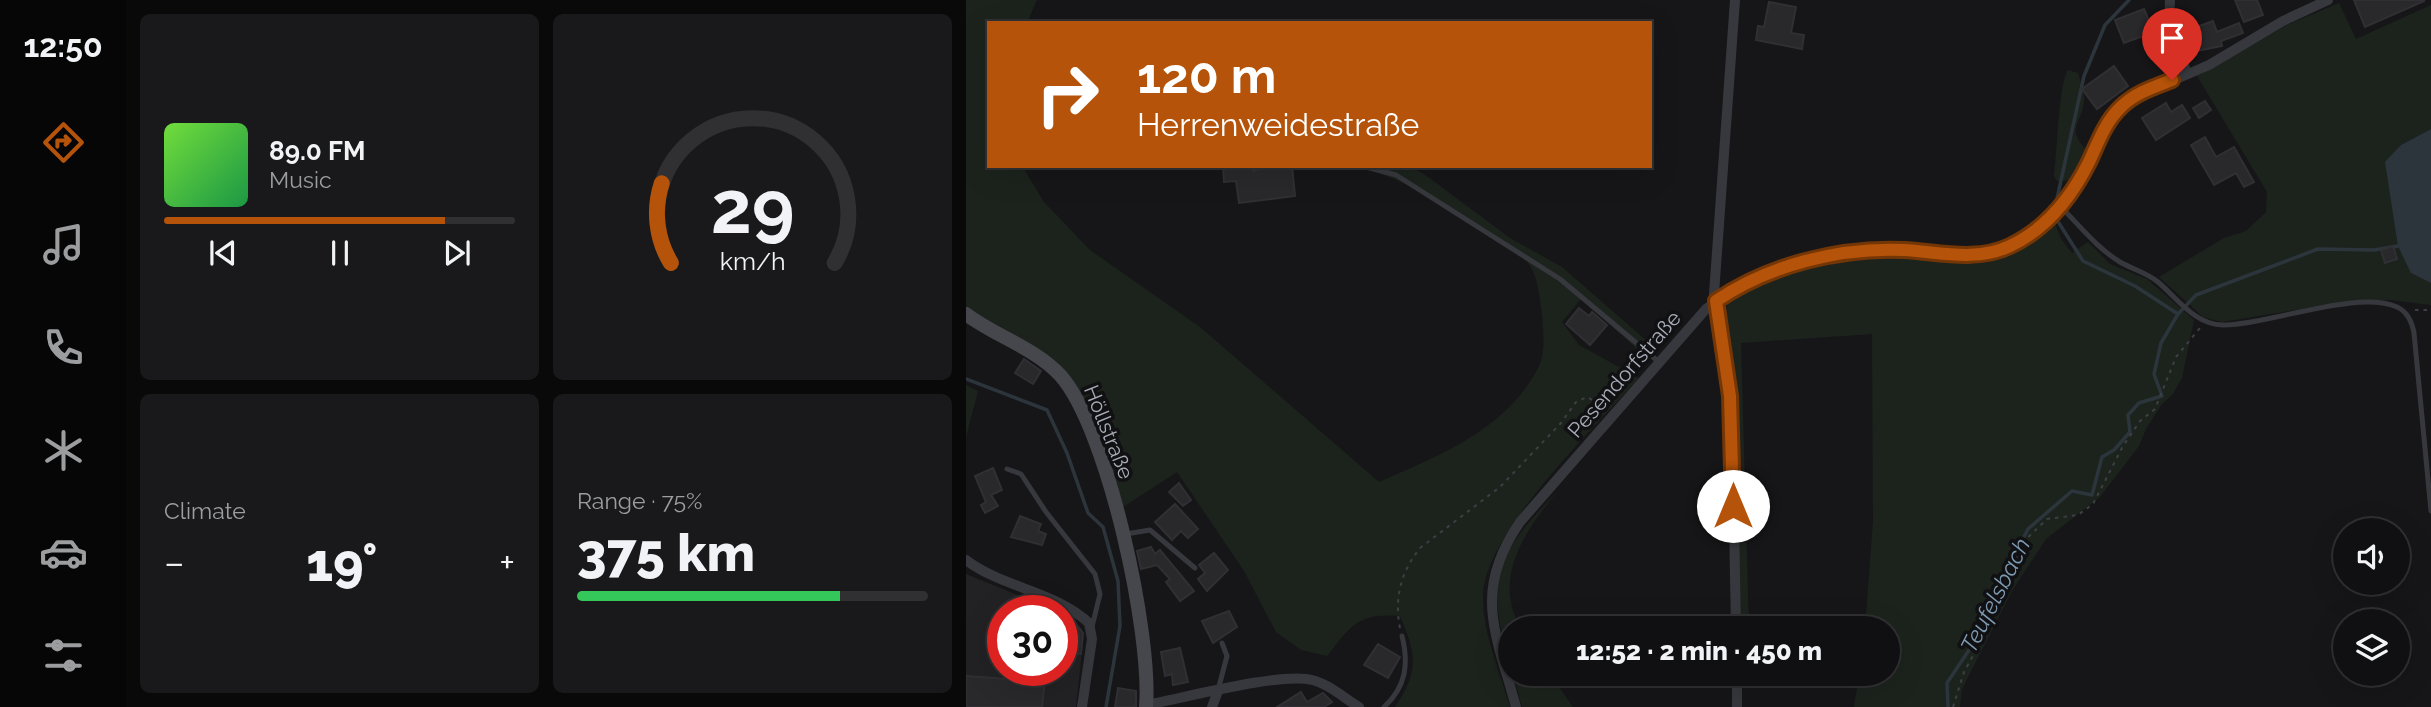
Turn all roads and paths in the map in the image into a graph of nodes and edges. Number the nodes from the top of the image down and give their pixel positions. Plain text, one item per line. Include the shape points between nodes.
1 (1735, 0) edge
2 (2170, 0) edge
3 (2328, 0) edge
4 (2187, 74) junction
5 (1370, 168) edge
6 (2061, 207) junction
7 (1716, 301) junction
8 (2403, 310) junction
9 (2431, 310) edge
10 (966, 314) edge
11 (2205, 321) junction
12 (1659, 362) junction
13 (1613, 415) junction
14 (1007, 469) dead end
15 (2431, 511) edge
16 (1124, 535) junction
17 (966, 560) edge
18 (966, 566) edge
19 (1195, 568) dead end
20 (979, 570) junction
21 (1736, 616) edge
22 (1092, 627) junction
23 (1402, 636) joint
24 (1222, 643) dead end
25 (1737, 686) edge
26 (1218, 691) junction
27 (1146, 706) edge
28 (1082, 707) edge
29 (1212, 707) edge
30 (1357, 707) edge
31 (1384, 707) edge
32 (1516, 707) edge
33 (1737, 707) edge
34 (1953, 707) edge

1 - 7 street
2 - 4 street via 2169,24
3 - 4 street, Pesendorfstraße
4 - 6 street, Pesendorfstraße via 2147,90 2120,108
5 - 12 lane via 1396,175 1560,279
6 - 7 street, Pesendorfstraße via 2020,241 1986,255 1902,250 1843,254 1760,277
6 - 11 lane via 2109,254 2156,280
7 - 12 street, Pesendorfstraße
7 - 21 street via 1732,418
8 - 9 path
8 - 11 lane via 2388,304 2364,304 2237,324
8 - 15 lane via 2414,332
10 - 16 street, Höllstraße via 1042,360 1069,387
11 - 34 path via 2176,357 2155,409 2123,446 2093,504 2078,515 2047,519 2023,542 1987,630 1964,672
12 - 13 street, Pesendorfstraße
13 - 23 path via 1587,397 1576,402 1562,423 1500,487 1420,548 1398,589
13 - 32 street, Pesendorfstraße via 1520,522 1496,564 1491,612
14 - 22 lane via 1021,474 1095,574 1100,594
16 - 19 lane via 1150,530
16 - 27 street, Höllstraße via 1145,663
17 - 20 street
18 - 20 street
20 - 22 street via 1070,609
22 - 28 street
23 - 31 lane via 1404,678
24 - 26 lane via 1227,656
25 - 33 street
26 - 27 street
26 - 29 street
26 - 30 street via 1304,679 1321,683

